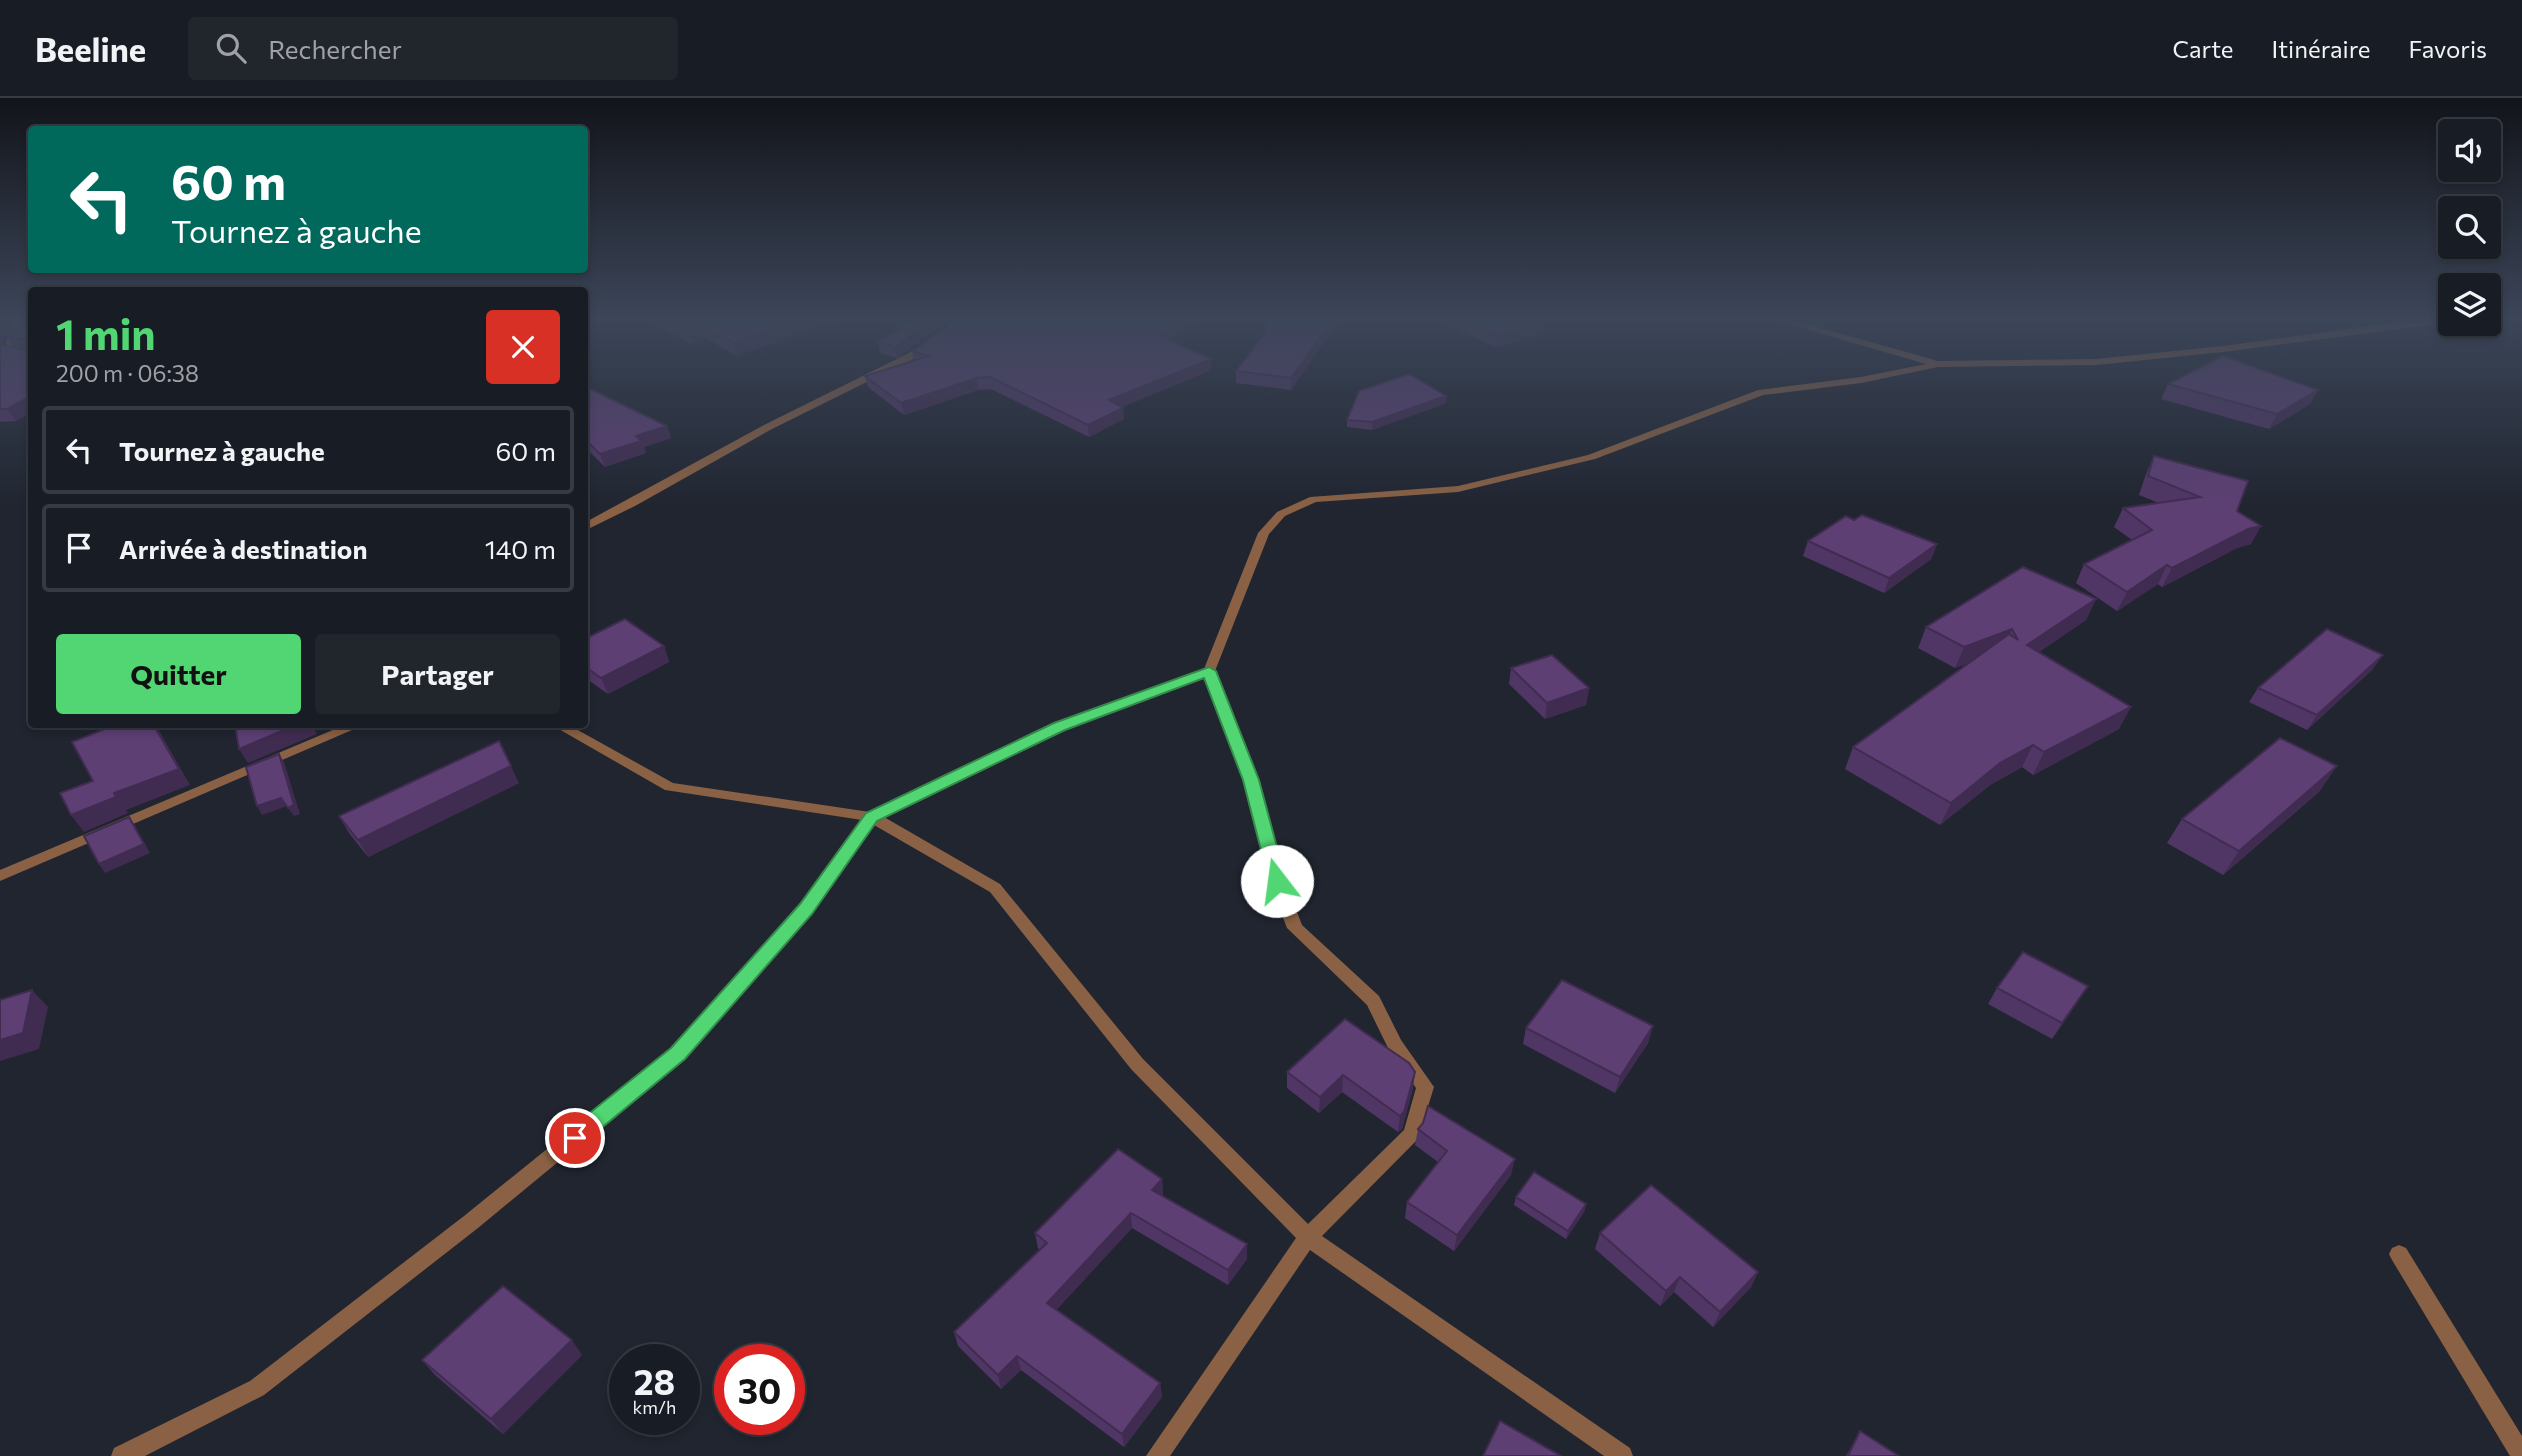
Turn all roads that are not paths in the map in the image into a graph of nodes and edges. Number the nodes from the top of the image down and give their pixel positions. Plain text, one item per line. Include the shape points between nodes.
1 (866, 380) edge
2 (1858, 380) edge
3 (588, 526) edge
4 (1209, 671) junction
5 (351, 728) edge
6 (563, 728) edge
7 (872, 817) junction
8 (0, 876) edge
9 (1308, 1237) junction
10 (2399, 1254) dead end
11 (122, 1456) edge
12 (1157, 1456) edge
13 (1622, 1456) edge
14 (2522, 1456) edge

1 - 3 street via 770,426
2 - 4 street via 1761,392 1591,457 1458,489 1314,499 1281,514 1264,533
4 - 7 street via 1059,727
4 - 9 street via 1251,780 1277,881 1295,928 1373,1001 1395,1045 1425,1087 1412,1133
5 - 8 street
6 - 7 street via 670,788
7 - 9 street via 995,888 1137,1064
7 - 11 street via 806,909 678,1053 257,1388
9 - 12 street
9 - 13 street
10 - 14 street

